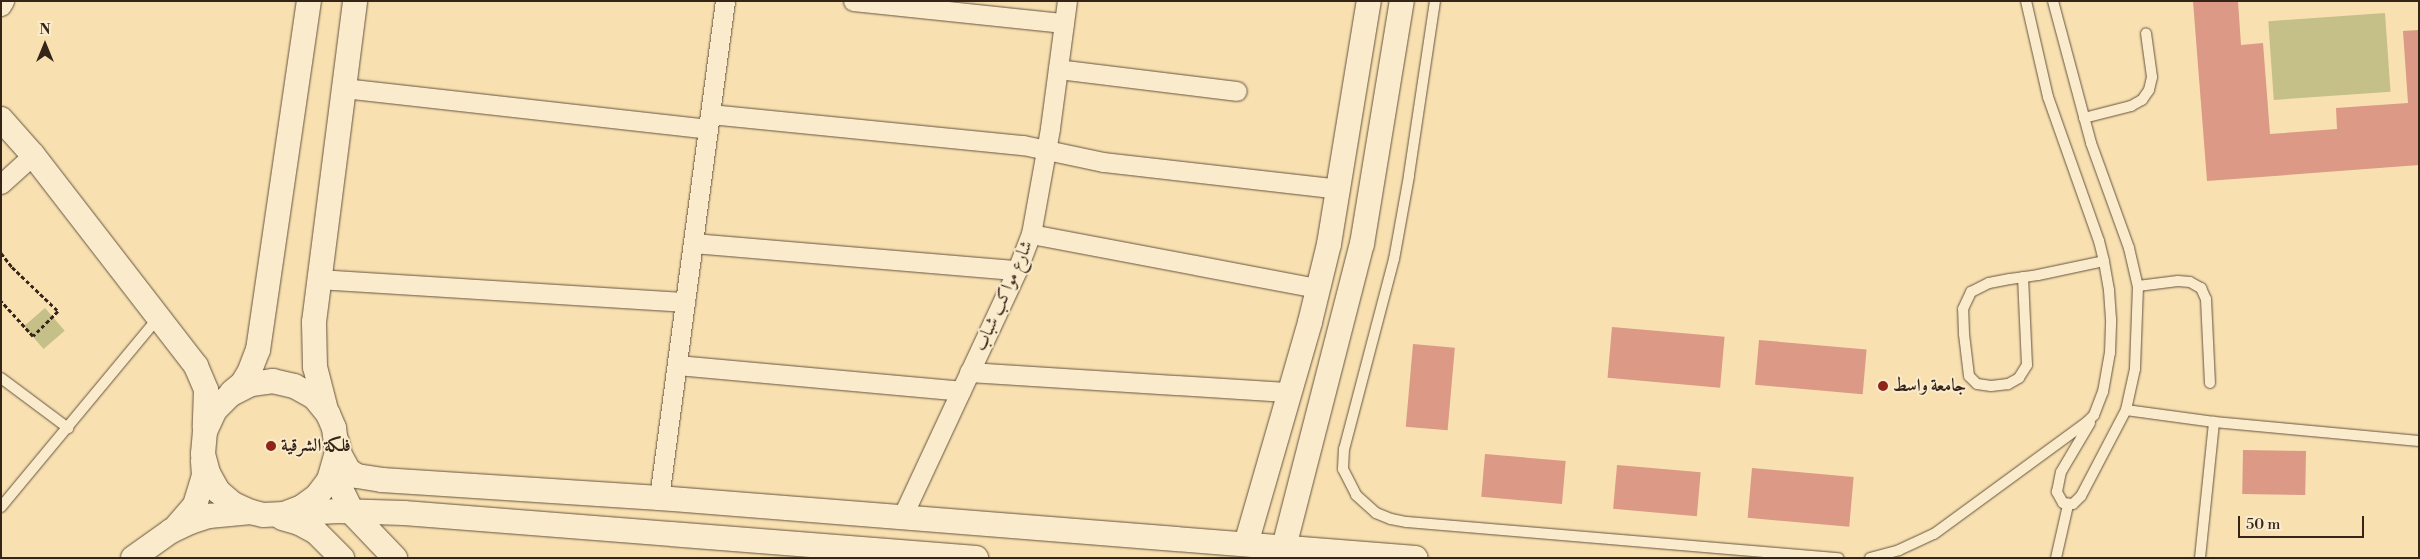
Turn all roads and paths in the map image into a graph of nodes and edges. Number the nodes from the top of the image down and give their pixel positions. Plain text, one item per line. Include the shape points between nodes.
1 (4, 1) edge
2 (309, 1) edge
3 (355, 1) edge
4 (725, 1) edge
5 (854, 1) edge
6 (1067, 1) edge
7 (1369, 1) edge
8 (1402, 1) edge
9 (1435, 1) edge
10 (2026, 1) edge
11 (2053, 1) edge
12 (1, 6) edge
13 (1064, 23) junction
14 (2146, 33) dead end
15 (1058, 69) junction
16 (344, 88) junction
17 (1237, 91) dead end
18 (2084, 118) junction
19 (1, 119) edge
20 (709, 122) junction
21 (1046, 152) junction
22 (33, 156) junction
23 (1, 184) edge
24 (1339, 189) junction
25 (1031, 234) junction
26 (693, 243) junction
27 (1, 253) edge
28 (2104, 261) junction
29 (1017, 270) junction
30 (2023, 277) junction
31 (318, 279) junction
32 (2138, 286) junction
33 (1318, 288) junction
34 (1, 301) edge
35 (685, 302) junction
36 (158, 318) junction
37 (677, 365) junction
38 (969, 372) junction
39 (1, 378) edge
40 (2210, 383) dead end
41 (961, 391) junction
42 (1290, 392) junction
43 (231, 394) junction
44 (2126, 410) junction
45 (328, 414) junction
46 (2094, 415) junction
47 (2214, 422) junction
48 (68, 428) junction
49 (2419, 441) edge
50 (204, 442) junction
51 (336, 452) junction
52 (659, 498) junction
53 (2068, 504) junction
54 (1, 507) edge
55 (351, 511) junction
56 (394, 513) junction
57 (266, 514) junction
58 (902, 517) junction
59 (171, 531) junction
60 (1246, 544) junction
61 (1284, 547) junction
62 (388, 551) edge
63 (807, 551) edge
64 (133, 558) edge
65 (342, 558) edge
66 (976, 558) edge
67 (1416, 558) edge
68 (1839, 558) edge
69 (1870, 558) edge
70 (2056, 558) edge
71 (2200, 558) edge

1 - 12 street
2 - 43 street via 258,350 249,373
3 - 16 street
4 - 20 street
5 - 13 street
6 - 13 street, شارع مواكب شباب
7 - 24 street
8 - 61 street via 1362,244
9 - 68 lane via 1396,252 1344,449 1343,469 1356,495 1376,513 1407,522
10 - 28 lane via 2048,97
11 - 18 lane
13 - 15 street, شارع مواكب شباب
14 - 18 lane via 2152,77 2142,100
15 - 17 street
15 - 21 street, شارع مواكب شباب
16 - 20 street
16 - 31 street
18 - 32 lane via 2129,248
19 - 22 street
20 - 21 street via 1023,145
20 - 26 street
21 - 24 street via 1103,162
21 - 25 street, شارع مواكب شباب
22 - 23 street
22 - 36 street
24 - 33 street
25 - 29 street, شارع مواكب شباب
25 - 33 street
26 - 29 street
26 - 35 street
27 - 34 path via 58,311 33,336
28 - 30 lane
28 - 46 lane via 2110,299 2110,353
29 - 38 street, شارع مواكب شباب
30 - 30 lane via 1989,282 1971,292 1963,309 1969,376 1977,384 2008,384 2019,378 2026,365
31 - 35 street
31 - 45 street via 313,348 318,385
32 - 40 lane via 2178,281 2190,282 2201,288 2206,299
32 - 44 lane via 2136,361
33 - 42 street
35 - 37 street
36 - 48 lane
36 - 50 street via 204,380 207,409
37 - 41 street
37 - 52 street
38 - 41 street, شارع مواكب شباب
38 - 42 street
39 - 48 lane
41 - 58 street, شارع مواكب شباب
42 - 60 street
43 - 45 street via 251,384 273,381 294,386 314,397
43 - 50 street via 215,410
44 - 47 lane
44 - 53 lane via 2081,496
45 - 51 street
46 - 53 lane via 2068,457 2058,484 2059,498
46 - 69 lane via 1934,534 1899,550
47 - 49 lane
47 - 71 lane
48 - 54 lane
50 - 57 street via 208,473 218,490 233,504
50 - 59 street via 204,476 195,505
51 - 52 street via 349,470 369,479
51 - 55 street via 339,485
51 - 57 street via 329,480 317,496 302,507
52 - 58 street
53 - 70 lane
55 - 56 street
55 - 57 street
55 - 62 street
56 - 62 street via 378,513 368,518 369,528
56 - 63 street
57 - 59 street via 209,516
57 - 65 street via 305,525
58 - 60 street
59 - 64 street
60 - 61 street
61 - 67 street
63 - 66 street

